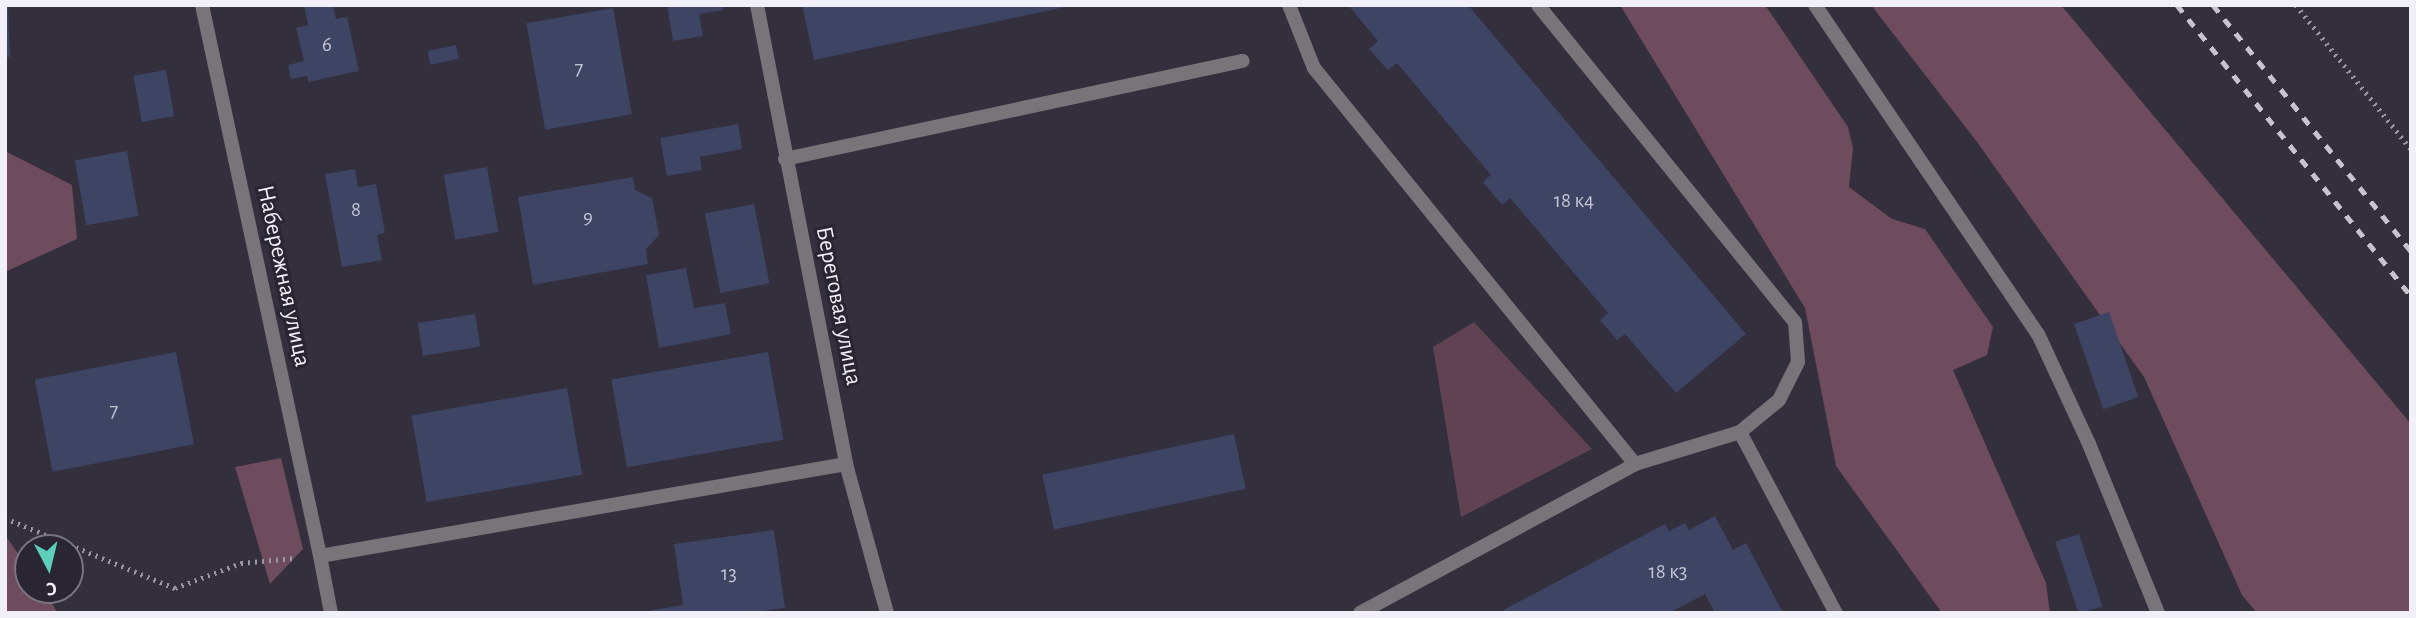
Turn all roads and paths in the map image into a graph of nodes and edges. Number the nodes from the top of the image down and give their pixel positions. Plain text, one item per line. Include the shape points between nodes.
1 (202, 5) edge
2 (757, 5) edge
3 (1289, 5) edge
4 (1538, 5) edge
5 (1815, 5) edge
6 (2296, 5) edge
7 (1243, 61) dead end
8 (2411, 149) edge
9 (785, 159) junction
10 (1740, 432) junction
11 (846, 464) junction
12 (1635, 464) junction
13 (5, 518) edge
14 (320, 556) junction
15 (331, 613) edge
16 (887, 613) edge
17 (1360, 613) edge
18 (1836, 613) edge
19 (2158, 613) edge

1 - 14 street, Набережная улица
2 - 9 street, Береговая улица
3 - 12 street via 1314,68
4 - 10 street via 1795,322 1798,362 1779,400
5 - 19 street via 2038,334 2090,444
6 - 8 path
7 - 9 street
9 - 11 street, Береговая улица
10 - 12 street
10 - 18 street
11 - 14 street
11 - 16 street, Береговая улица
12 - 17 street
13 - 14 path via 175,588 241,563
14 - 15 street, Набережная улица

